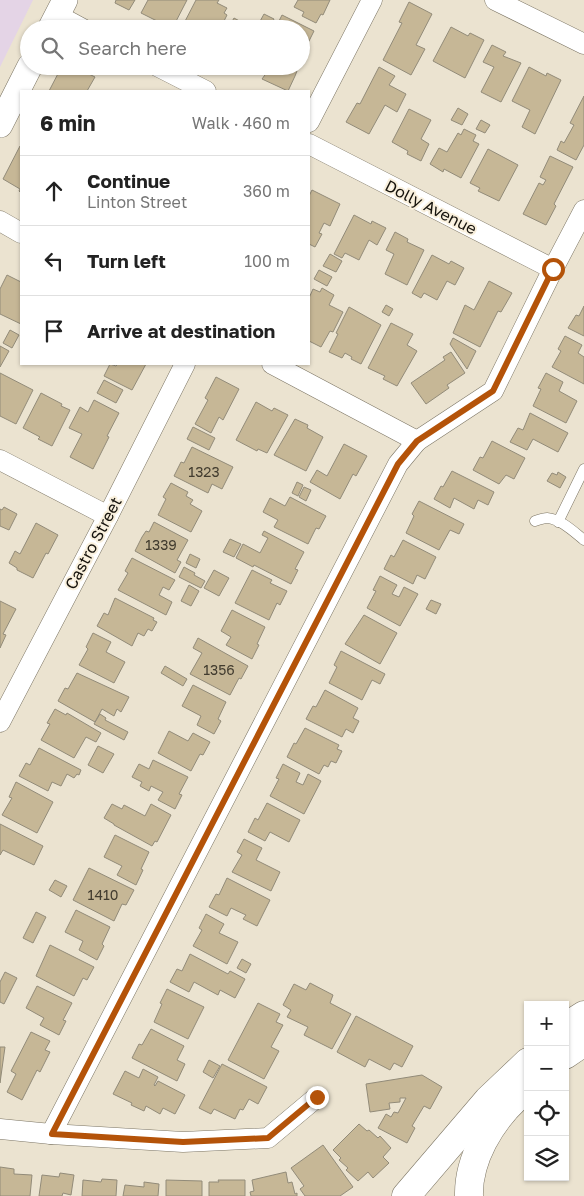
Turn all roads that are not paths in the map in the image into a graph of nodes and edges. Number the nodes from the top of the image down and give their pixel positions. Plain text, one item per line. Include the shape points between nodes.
1 (372, 0) edge
2 (495, 0) edge
3 (584, 44) edge
4 (25, 75) edge
5 (175, 75) edge
6 (204, 90) edge
7 (310, 120) edge
8 (0, 125) edge
9 (310, 145) edge
10 (584, 210) edge
11 (0, 222) edge
12 (20, 232) edge
13 (553, 269) junction
14 (184, 365) edge
15 (274, 365) edge
16 (417, 441) junction
17 (0, 460) edge
18 (584, 469) edge
19 (108, 516) junction
20 (535, 521) dead end
21 (558, 522) junction
22 (584, 540) edge
23 (5, 701) edge
24 (0, 722) edge
25 (584, 1015) edge
26 (569, 1024) edge
27 (584, 1042) edge
28 (569, 1053) edge
29 (524, 1066) edge
30 (524, 1091) edge
31 (317, 1097) dead end
32 (0, 1129) edge
33 (52, 1134) junction
34 (406, 1196) edge
35 (469, 1196) edge

1 - 7 street
2 - 3 street
4 - 8 street
5 - 6 street
9 - 13 street, Dolly Avenue
10 - 13 street
11 - 12 street
13 - 16 street via 493,391
14 - 19 street, Castro Street
15 - 16 street
16 - 33 street via 393,472
17 - 19 street
18 - 21 lane
19 - 23 street, Castro Street
20 - 21 lane via 548,518
21 - 22 lane
23 - 24 street, Castro Street
25 - 26 highway
27 - 28 highway
29 - 34 highway via 488,1100
30 - 35 highway via 493,1124 482,1145 474,1165
31 - 33 street via 268,1138 183,1142
32 - 33 street

